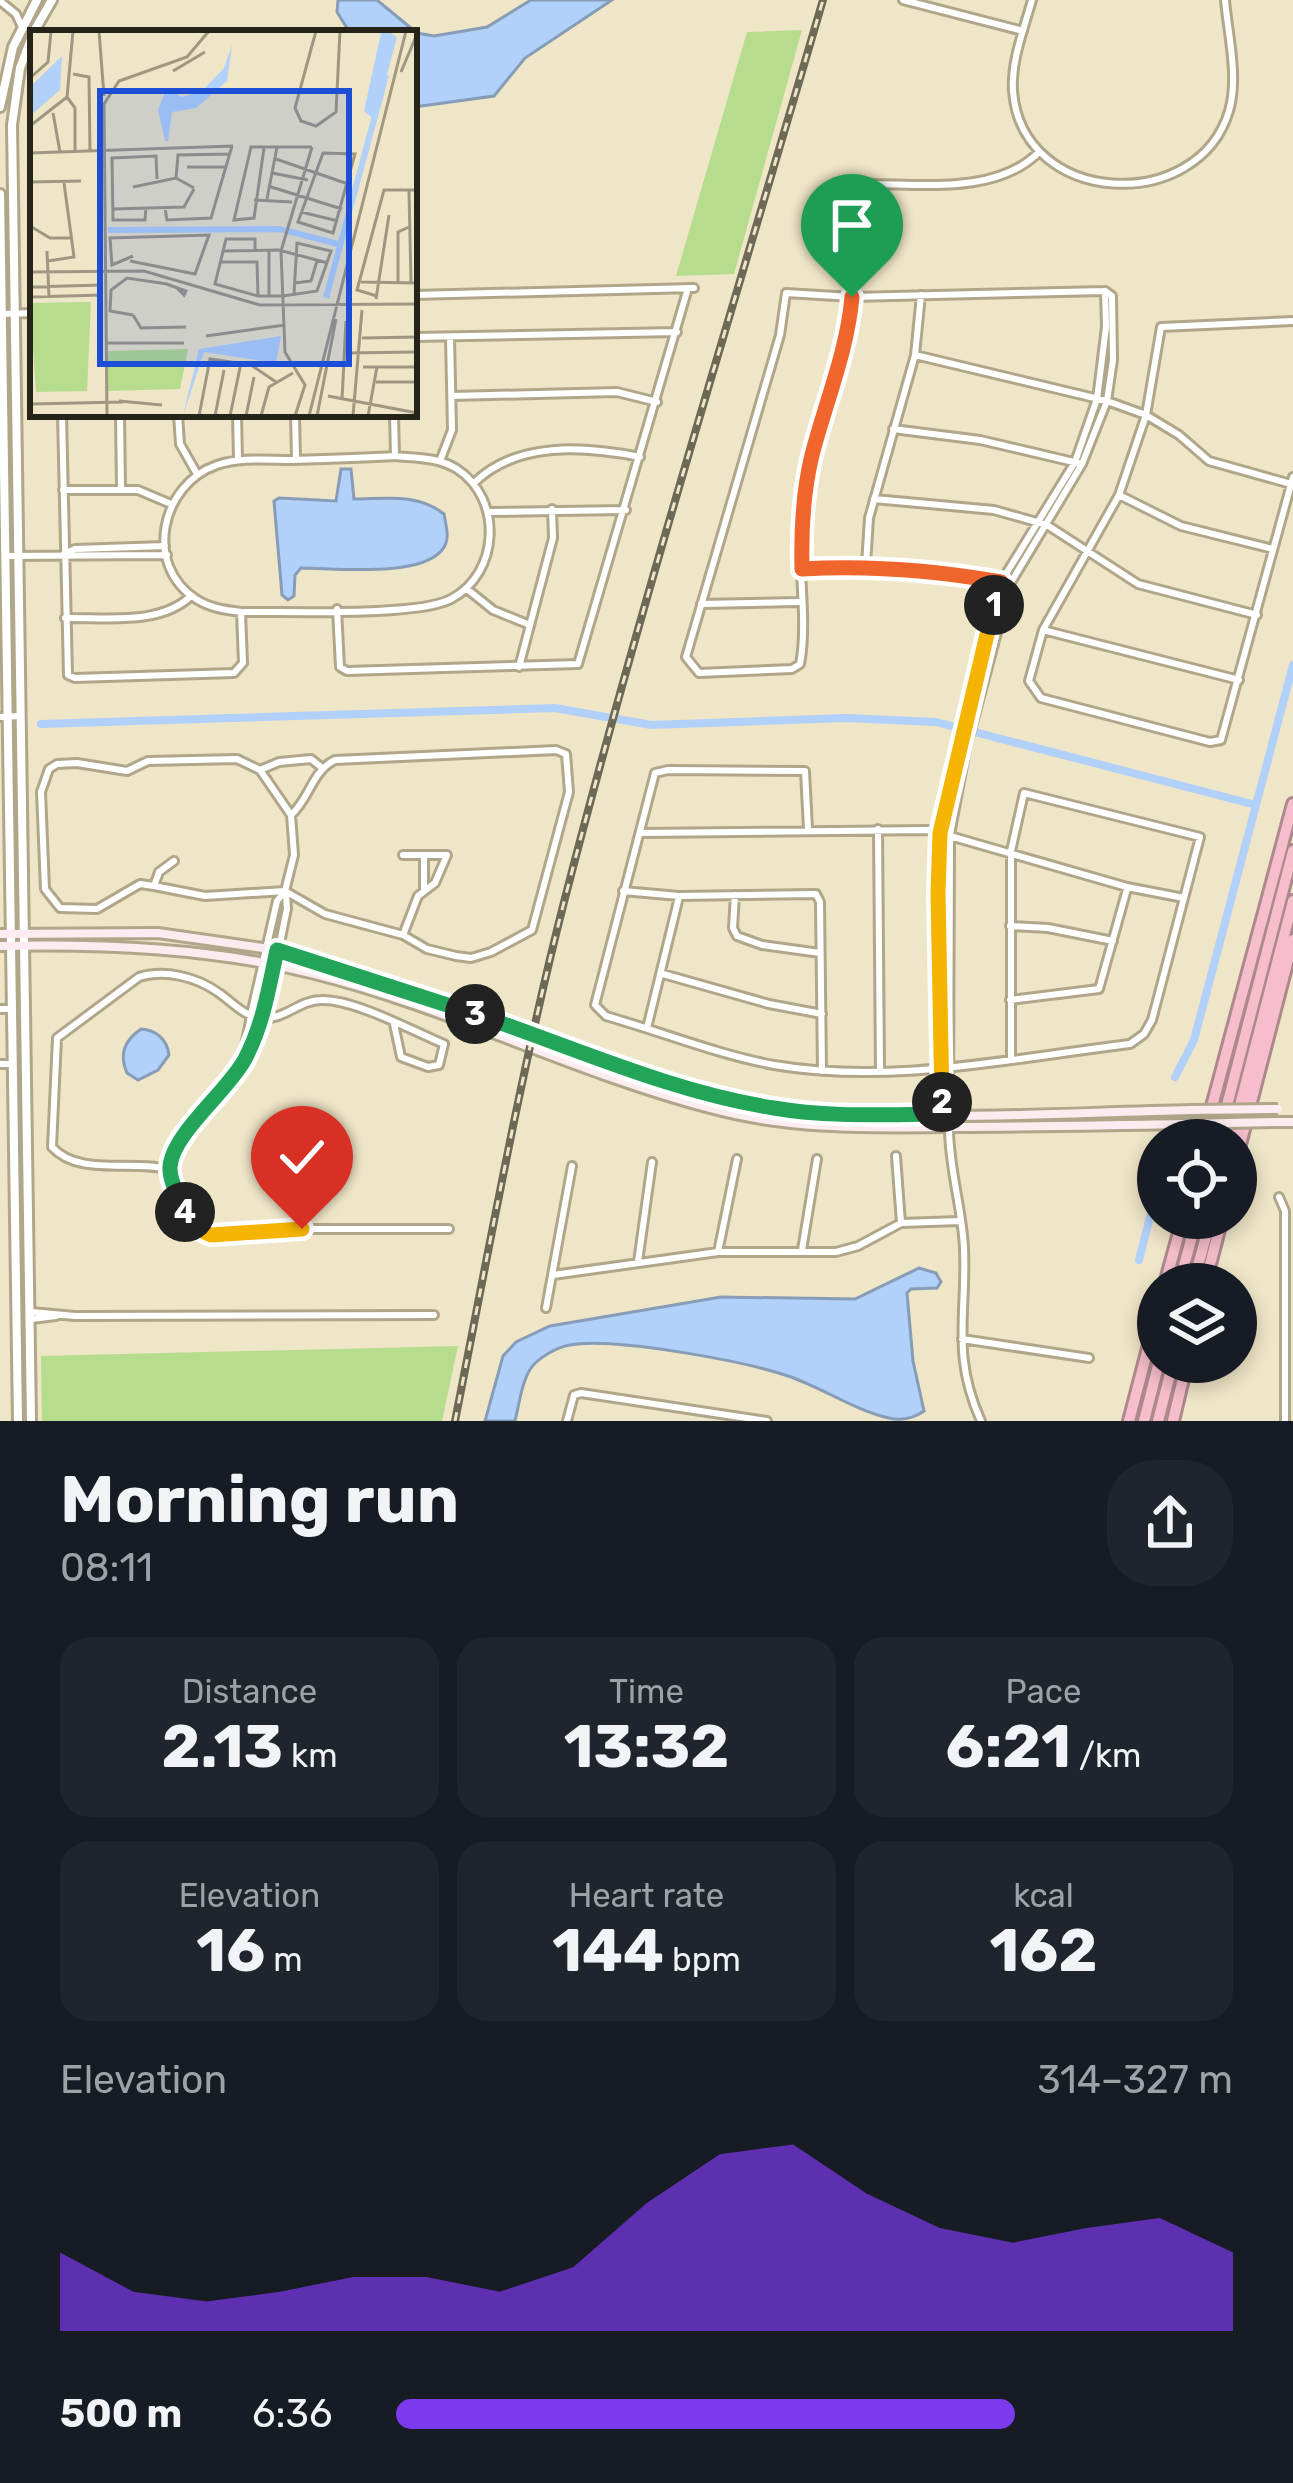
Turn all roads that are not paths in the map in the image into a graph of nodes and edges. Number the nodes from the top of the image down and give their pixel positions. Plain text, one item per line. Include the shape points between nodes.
1 (52, 0) edge
2 (902, 0) edge
3 (1032, 0) edge
4 (1225, 0) edge
5 (0, 1) edge
6 (35, 4) edge
7 (9, 9) junction
8 (22, 27) junction
9 (35, 30) edge
10 (1023, 32) junction
11 (30, 43) edge
12 (0, 107) edge
13 (1038, 153) junction
14 (859, 184) dead end
15 (0, 194) edge
16 (417, 295) edge
17 (921, 296) junction
18 (852, 297) junction
19 (30, 313) edge
20 (1, 314) edge
21 (15, 314) junction
22 (1293, 321) edge
23 (676, 332) junction
24 (417, 337) edge
25 (450, 337) junction
26 (915, 355) junction
27 (452, 396) junction
28 (1102, 400) junction
29 (658, 402) junction
30 (1146, 415) junction
31 (62, 417) edge
32 (120, 417) edge
33 (178, 417) edge
34 (237, 417) edge
35 (295, 417) edge
36 (394, 417) edge
37 (893, 429) junction
38 (395, 456) junction
39 (640, 457) junction
40 (238, 460) junction
41 (296, 460) junction
42 (440, 460) junction
43 (1079, 463) junction
44 (197, 474) junction
45 (1292, 481) edge
46 (474, 483) junction
47 (121, 489) junction
48 (63, 490) junction
49 (1119, 495) junction
50 (874, 499) junction
51 (171, 504) junction
52 (552, 509) junction
53 (626, 510) junction
54 (488, 512) junction
55 (1036, 522) junction
56 (1047, 525) junction
57 (1273, 549) junction
58 (166, 550) junction
59 (1084, 550) junction
60 (64, 554) junction
61 (6, 556) junction
62 (19, 556) junction
63 (866, 566) junction
64 (802, 569) junction
65 (1005, 583) junction
66 (467, 589) junction
67 (191, 596) junction
68 (800, 602) junction
69 (701, 604) junction
70 (338, 609) junction
71 (241, 612) junction
72 (1257, 615) junction
73 (65, 618) junction
74 (530, 625) junction
75 (1043, 629) junction
76 (519, 667) junction
77 (1239, 680) junction
78 (21, 716) junction
79 (4, 717) edge
80 (964, 743) junction
81 (321, 767) junction
82 (260, 770) junction
83 (1293, 804) edge
84 (291, 815) junction
85 (808, 829) junction
86 (878, 829) junction
87 (640, 833) junction
88 (940, 833) junction
89 (950, 835) junction
90 (1011, 851) junction
91 (1293, 851) edge
92 (403, 855) dead end
93 (424, 855) junction
94 (173, 861) dead end
95 (154, 886) junction
96 (1127, 887) junction
97 (424, 889) junction
98 (285, 891) junction
99 (623, 891) junction
100 (735, 895) junction
101 (680, 896) junction
102 (1184, 898) junction
103 (1293, 901) edge
104 (1009, 926) junction
105 (5, 934) edge
106 (26, 934) junction
107 (403, 935) junction
108 (1293, 940) edge
109 (1113, 941) junction
110 (5, 946) edge
111 (27, 947) junction
112 (272, 949) junction
113 (820, 953) junction
114 (261, 962) junction
115 (274, 964) junction
116 (663, 974) junction
117 (1010, 1000) junction
118 (0, 1009) edge
119 (12, 1009) junction
120 (822, 1014) junction
121 (254, 1017) junction
122 (394, 1024) junction
123 (647, 1028) junction
124 (1011, 1058) junction
125 (0, 1064) edge
126 (13, 1064) junction
127 (945, 1068) junction
128 (822, 1071) junction
129 (880, 1071) junction
130 (1293, 1108) edge
131 (949, 1114) junction
132 (1209, 1119) edge
133 (1223, 1119) edge
134 (1236, 1119) edge
135 (1247, 1119) edge
136 (1293, 1122) edge
137 (949, 1127) junction
138 (896, 1156) dead end
139 (737, 1159) dead end
140 (817, 1159) dead end
141 (652, 1162) dead end
142 (572, 1166) dead end
143 (170, 1170) junction
144 (1279, 1197) dead end
145 (961, 1221) junction
146 (901, 1223) junction
147 (449, 1229) dead end
148 (802, 1250) junction
149 (30, 1251) junction
150 (16, 1252) junction
151 (718, 1252) junction
152 (638, 1262) junction
153 (553, 1275) junction
154 (546, 1308) dead end
155 (434, 1315) dead end
156 (31, 1316) junction
157 (961, 1339) junction
158 (1089, 1358) dead end
159 (1289, 1362) edge
160 (18, 1378) junction
161 (31, 1378) junction
162 (1139, 1383) edge
163 (1151, 1383) edge
164 (1168, 1383) edge
165 (1181, 1383) edge
166 (731, 1418) edge
167 (18, 1421) edge
168 (31, 1421) edge
169 (567, 1421) edge
170 (767, 1421) edge
171 (981, 1421) edge
172 (1137, 1421) edge
173 (1158, 1421) edge
174 (1173, 1421) edge
175 (1286, 1421) edge

1 - 9 street
2 - 10 street
3 - 10 street
4 - 13 street via 1232,90 1217,136 1199,156 1178,171 1124,185 1064,173
5 - 7 street
6 - 7 street
6 - 8 street
7 - 8 street
8 - 12 street
10 - 13 street via 1013,90
11 - 21 street via 13,97
13 - 14 street via 1000,177
15 - 20 street
16 - 23 street via 691,288
17 - 18 street
17 - 26 street
17 - 28 street via 1105,292
18 - 64 street via 849,334 812,456
18 - 69 street via 786,293
19 - 21 street
20 - 21 street
20 - 61 street
21 - 62 street
22 - 30 street via 1162,327
23 - 25 street
23 - 29 street
24 - 25 street
25 - 27 street
26 - 28 street
26 - 37 street
27 - 29 street via 617,392
27 - 42 street via 452,430
28 - 30 street
28 - 43 street
29 - 39 street
30 - 45 street via 1209,461
30 - 49 street
31 - 48 street
32 - 47 street
33 - 44 street via 180,444
34 - 40 street
35 - 41 street
36 - 38 street
37 - 43 street
37 - 50 street
38 - 41 street
38 - 42 street
39 - 46 street via 538,451 493,465
39 - 53 street
40 - 41 street
40 - 44 street
42 - 46 street
43 - 55 street
43 - 56 street
44 - 51 street
45 - 57 street
46 - 54 street
47 - 48 street
47 - 51 street
48 - 60 street
49 - 57 street via 1181,526
49 - 59 street
50 - 55 street
50 - 63 street
51 - 58 street
52 - 53 street
52 - 54 street
52 - 74 street via 553,538
53 - 76 street via 578,664
54 - 66 street via 485,558
55 - 56 street
55 - 65 street
56 - 59 street
56 - 65 street
57 - 72 street
58 - 60 street
58 - 67 street
59 - 72 street via 1138,584
59 - 75 street
60 - 62 street
60 - 73 street
61 - 62 street
61 - 79 street
62 - 78 street
63 - 64 street
63 - 65 street
64 - 68 street
65 - 80 street
66 - 70 street via 436,605
66 - 74 street
67 - 71 street
67 - 73 street via 158,616
68 - 69 street
68 - 69 street via 800,664 699,673 686,657
70 - 71 street
70 - 76 street via 340,667 347,671
71 - 73 street via 240,669 211,674 75,678 68,675
72 - 77 street
74 - 76 street
75 - 77 street
75 - 77 street via 1029,681 1042,698 1210,742 1221,740
78 - 79 street
78 - 106 street
79 - 105 street
80 - 88 street
80 - 89 street
81 - 82 street via 296,759
81 - 84 street
81 - 107 street via 378,755 566,754 569,792 532,930 471,958 428,950
82 - 84 street
82 - 95 street via 237,759 148,761 128,771 77,763 49,769 41,808 50,899 60,908 97,909 140,884
83 - 132 highway
84 - 98 street via 294,855
85 - 86 street
85 - 87 street
85 - 87 street via 805,771 668,770 655,773
86 - 88 street
86 - 129 street
87 - 99 street
88 - 89 street
88 - 127 street
89 - 90 street
89 - 127 street
90 - 96 street
90 - 102 street via 1024,793 1200,837
90 - 104 street
91 - 133 highway
92 - 93 street
93 - 97 street
93 - 97 street via 447,855
94 - 95 street
95 - 98 street via 205,896
96 - 102 street
96 - 109 street
97 - 107 street
98 - 107 street via 325,914
98 - 112 street
99 - 101 street
99 - 123 street via 595,1005
100 - 101 street
100 - 113 street via 737,936
100 - 113 street via 816,894
101 - 116 street
102 - 124 street via 1144,1034 1130,1043
103 - 134 highway
104 - 109 street
104 - 117 street
105 - 106 main road
105 - 110 street
106 - 111 street
106 - 112 main road via 158,933
108 - 135 highway
109 - 117 street via 1099,989
110 - 111 main road
110 - 119 street
111 - 114 main road via 156,948
111 - 149 street
112 - 114 street
112 - 115 street
112 - 131 main road via 717,1097 831,1114
113 - 120 street
114 - 115 main road
114 - 121 street
115 - 121 street
115 - 137 main road via 712,1109 830,1127
116 - 120 street
116 - 123 street
117 - 124 street
118 - 119 street
119 - 126 street
120 - 128 street
121 - 122 street via 282,1016 323,999
121 - 143 street via 242,1065 183,1138
121 - 143 street via 192,979 151,973 56,1038 52,1147 63,1160
122 - 122 street via 401,1057 439,1065 445,1044
123 - 128 street
124 - 127 street
125 - 126 street
126 - 150 street
127 - 129 street
127 - 131 street
128 - 129 street
130 - 131 main road, bridge
131 - 137 street
136 - 137 main road, bridge
137 - 145 street
138 - 146 street
139 - 151 street
140 - 148 street
141 - 152 street
142 - 153 street
143 - 147 street via 189,1225 211,1235
144 - 159 street
145 - 146 street
145 - 157 street
146 - 148 street via 836,1252
148 - 151 street
149 - 150 street
149 - 156 street
150 - 160 street
151 - 152 street
152 - 153 street
153 - 154 street
155 - 156 street
156 - 161 street
157 - 158 street
157 - 171 street
159 - 175 street
160 - 161 street
160 - 167 street
161 - 168 street
162 - 172 highway
163 - 172 highway
164 - 173 highway
165 - 174 highway
166 - 169 street via 574,1395
166 - 170 street

